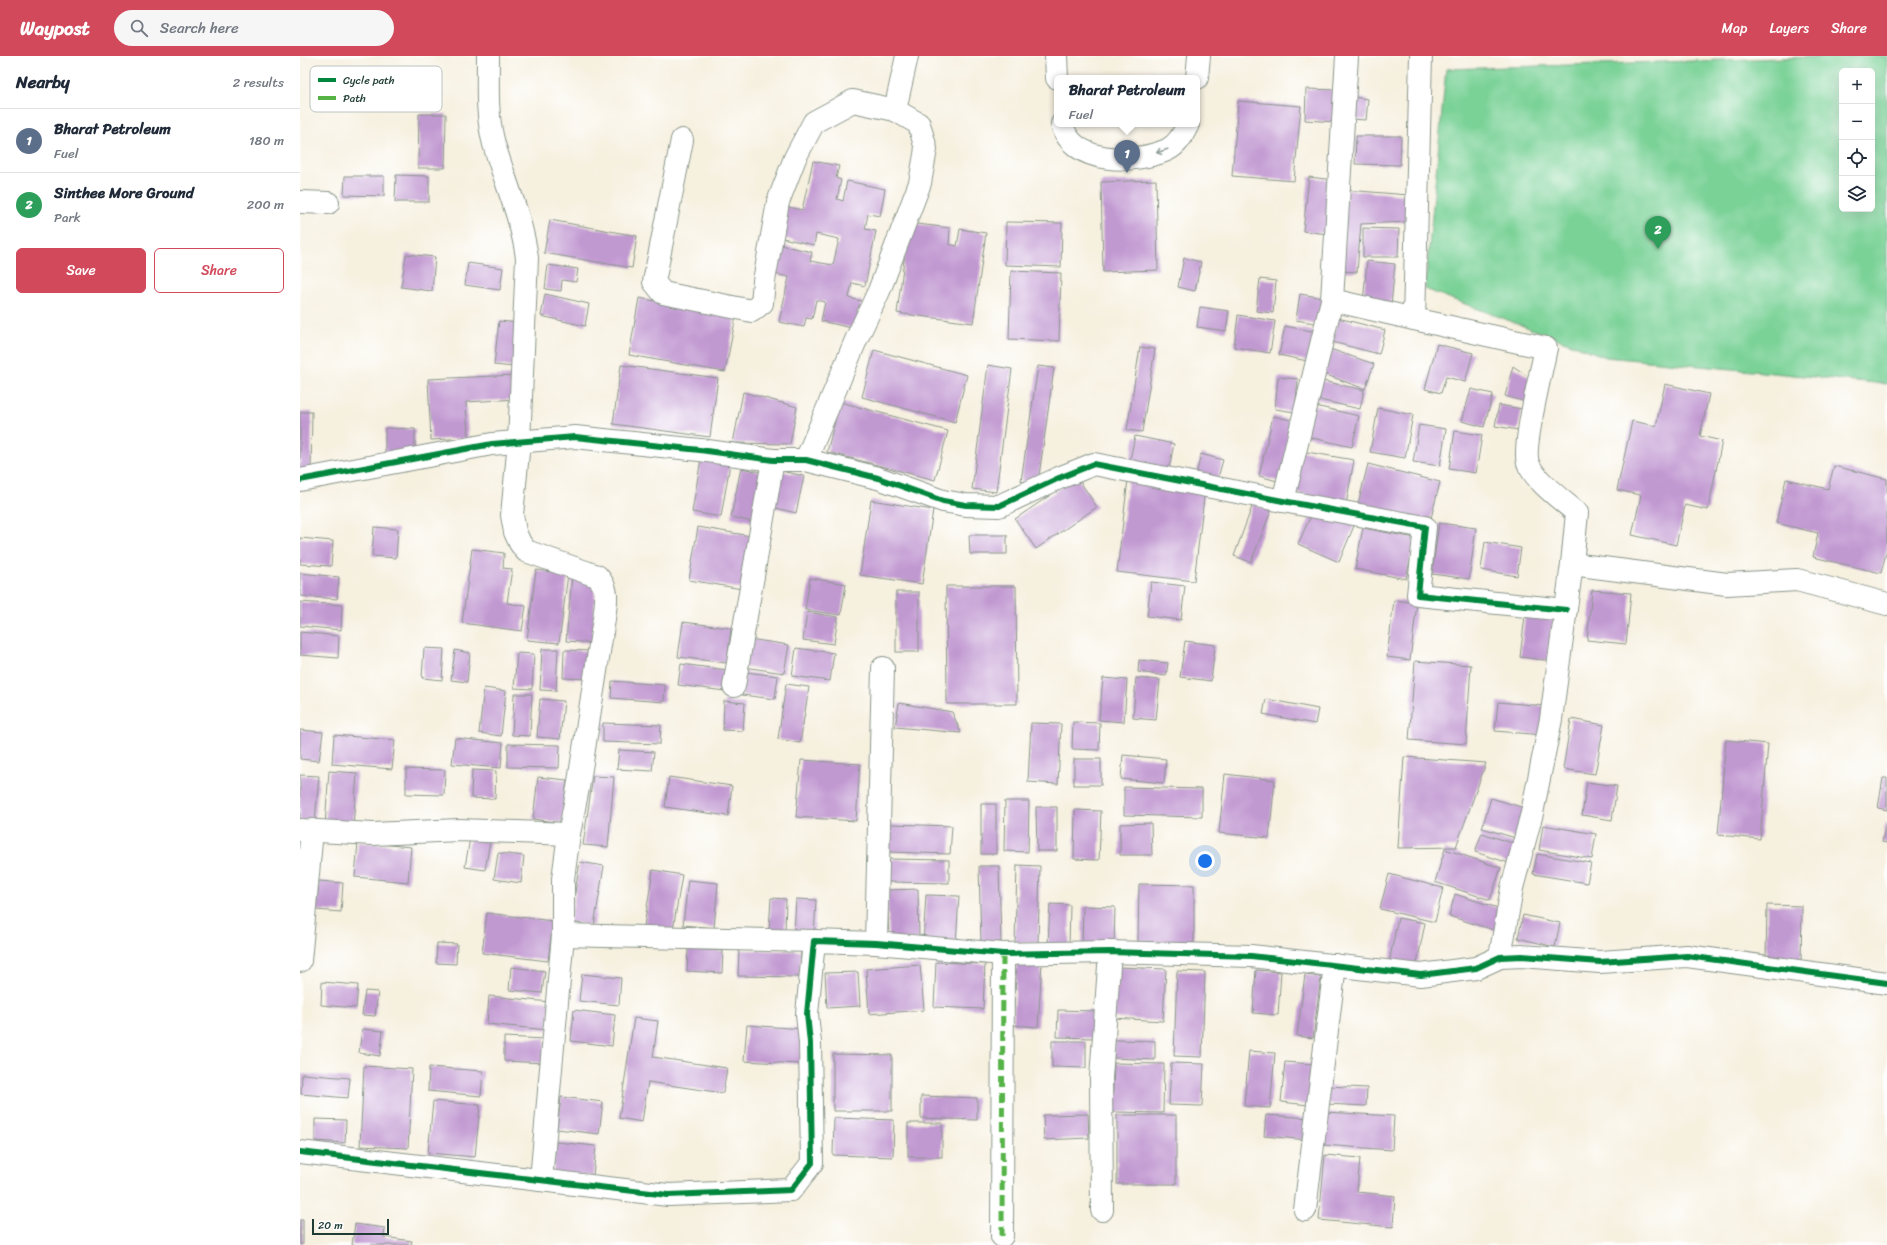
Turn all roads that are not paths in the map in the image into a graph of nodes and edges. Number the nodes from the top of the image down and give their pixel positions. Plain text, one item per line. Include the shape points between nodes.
1 (488, 56) edge
2 (907, 56) edge
3 (1056, 56) edge
4 (1199, 56) edge
5 (1347, 56) edge
6 (1421, 56) edge
7 (1057, 75) edge
8 (1197, 75) edge
9 (896, 110) junction
10 (1063, 127) edge
11 (1186, 127) edge
12 (682, 140) dead end
13 (300, 202) edge
14 (328, 203) dead end
15 (1332, 300) junction
16 (1414, 319) junction
17 (519, 442) junction
18 (773, 460) junction
19 (806, 460) junction
20 (300, 480) edge
21 (1283, 502) junction
22 (1572, 564) junction
23 (1887, 604) edge
24 (1566, 610) junction
25 (883, 668) dead end
26 (734, 686) dead end
27 (306, 830) edge
28 (569, 834) junction
29 (302, 924) edge
30 (563, 936) junction
31 (814, 942) junction
32 (876, 943) junction
33 (1110, 952) junction
34 (1003, 954) junction
35 (1500, 957) junction
36 (300, 961) edge
37 (1335, 965) junction
38 (1887, 982) edge
39 (300, 1152) edge
40 (541, 1180) junction
41 (1102, 1210) dead end
42 (1304, 1210) dead end
43 (1002, 1236) dead end

1 - 17 street via 488,112 494,143 524,237 527,258
2 - 9 street
3 - 7 street
4 - 8 street
5 - 15 street
6 - 16 street
9 - 12 street via 853,102 814,122 795,158 778,202 762,303 752,311 663,293 654,282
9 - 19 street via 919,124 926,149 920,183 879,291
11 -> 10 street via 1180,139 1168,150 1134,157 1109,158 1077,148 1068,140
13 - 14 street
15 - 16 street
15 - 21 street
16 - 22 street via 1546,348 1528,439 1528,462 1540,481 1577,513
17 - 18 street via 575,436
17 - 20 street via 492,444
17 - 28 street via 512,515 520,543 526,551 536,556 597,576 604,584 606,592 604,619
18 - 19 street
18 - 26 street
19 - 21 street via 878,478 943,501 966,505 999,506 1094,464
21 - 24 street via 1425,527 1418,595
22 - 23 street via 1727,584 1797,580
22 - 24 street
24 - 35 street via 1551,719 1532,814 1512,888
25 - 32 street
27 - 28 street via 373,834 459,830
27 - 29 street
28 - 30 street via 563,880
29 - 36 street
30 - 31 street
30 - 40 street
31 - 32 street
31 - 40 street via 807,1014 810,1043 812,1164 791,1190 668,1195
32 - 34 street
33 - 34 street
33 - 37 street via 1251,956
33 - 41 street via 1101,1078
34 - 43 street
35 - 37 street via 1476,968 1421,975
35 - 38 street via 1522,956 1600,962 1687,956
37 - 42 street
39 - 40 street

